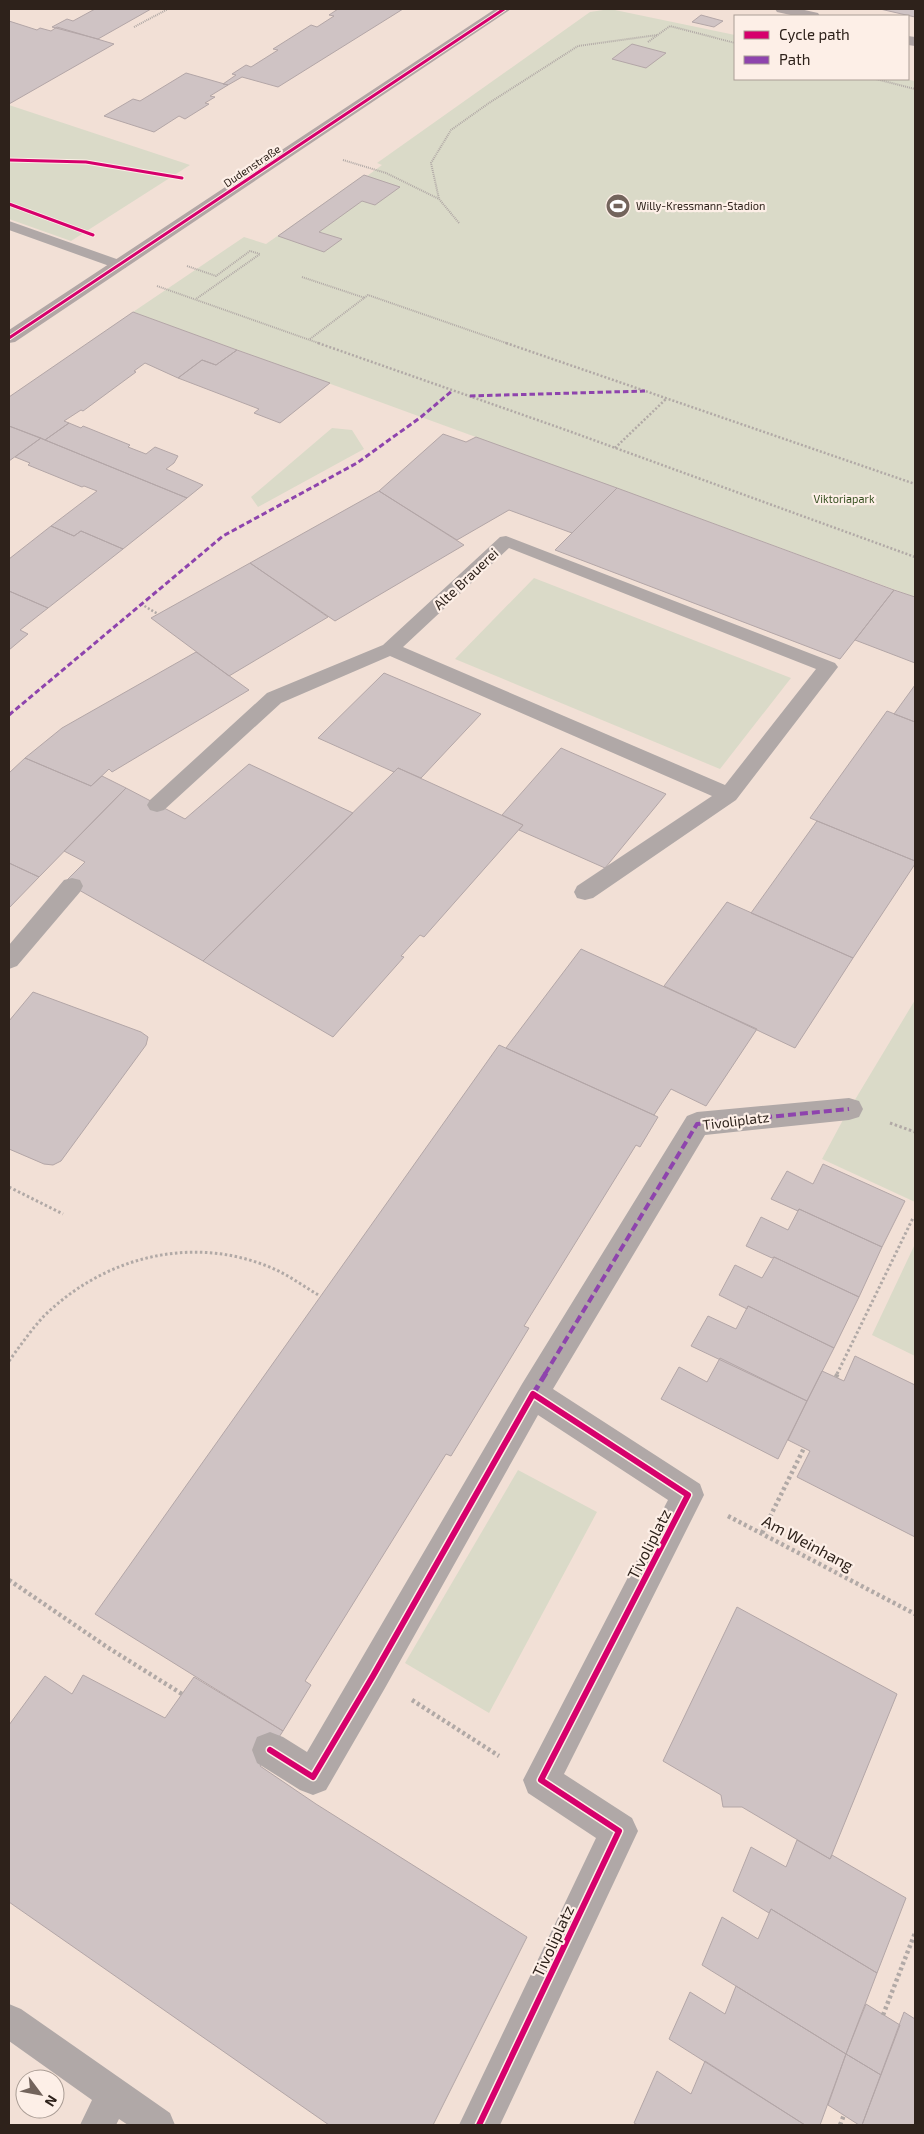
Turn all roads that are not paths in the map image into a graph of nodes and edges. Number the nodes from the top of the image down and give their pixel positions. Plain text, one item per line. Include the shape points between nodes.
1 (504, 9) edge
2 (782, 9) edge
3 (808, 15) edge
4 (9, 225) edge
5 (120, 265) junction
6 (9, 338) edge
7 (390, 649) junction
8 (729, 795) junction
9 (157, 805) dead end
10 (72, 886) dead end
11 (584, 892) dead end
12 (9, 960) edge
13 (849, 1109) dead end
14 (533, 1394) junction
15 (270, 1750) dead end
16 (9, 2021) edge
17 (114, 2094) junction
18 (97, 2125) edge
19 (158, 2125) edge
20 (479, 2125) edge

1 - 5 main road, Dudenstraße
2 - 3 main road
4 - 5 lane
5 - 6 main road, Dudenstraße
7 - 8 lane
7 - 8 lane, Alte Brauerei via 506,541 828,667
7 - 9 lane via 274,698
8 - 11 lane, Alte Brauerei
10 - 12 lane
13 - 14 street, Tivoliplatz via 697,1124
14 - 15 street, Tivoliplatz via 312,1777
14 - 20 street, Tivoliplatz via 688,1495 541,1780 619,1831
16 - 17 lane
17 - 18 lane
17 - 19 lane

